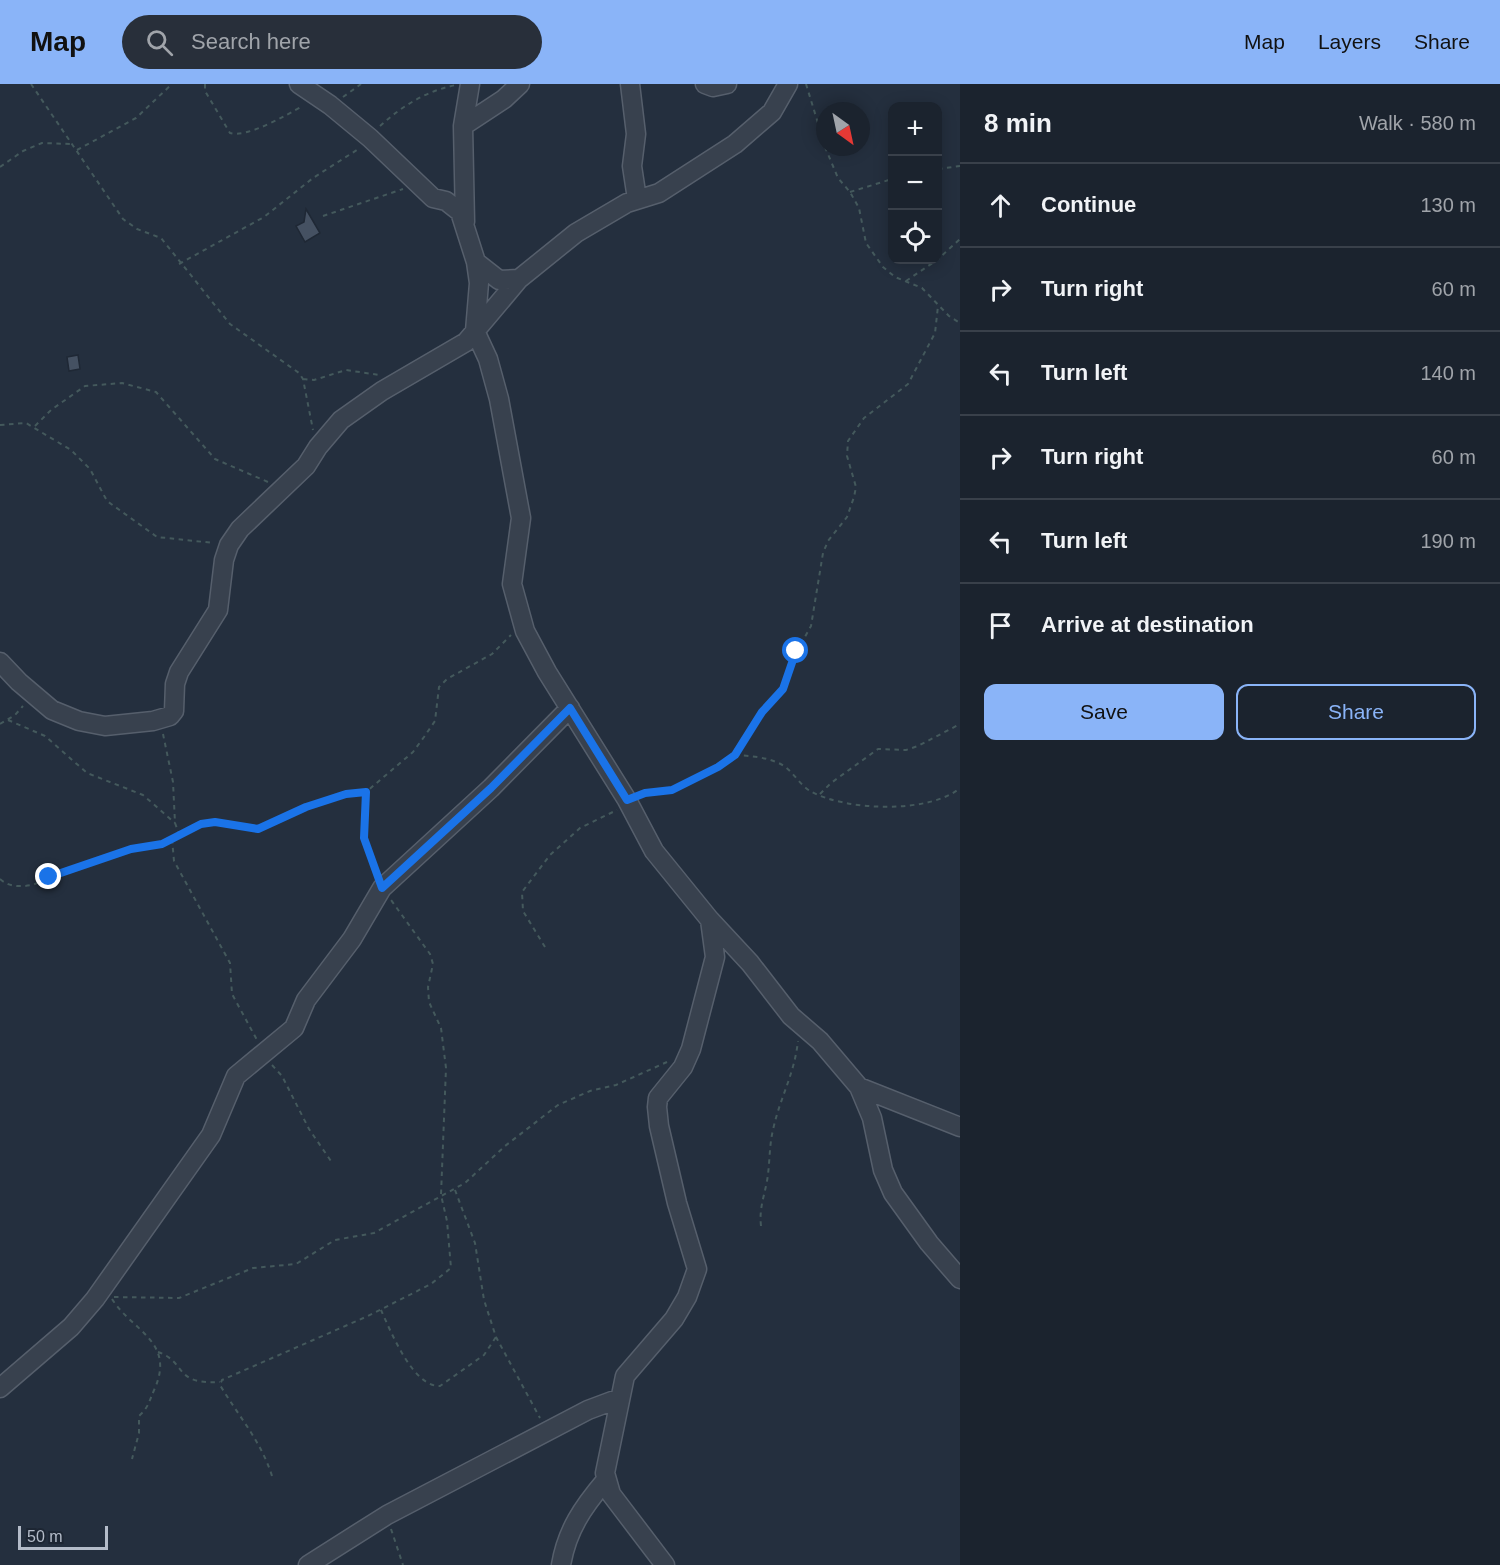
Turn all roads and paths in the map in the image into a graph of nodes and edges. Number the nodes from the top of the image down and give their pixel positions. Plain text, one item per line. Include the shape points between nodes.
1 (31, 84) edge
2 (172, 84) edge
3 (206, 84) edge
4 (299, 84) edge
5 (361, 84) edge
6 (520, 84) edge
7 (630, 84) edge
8 (705, 84) edge
9 (727, 84) edge
10 (788, 84) edge
11 (806, 84) edge
12 (470, 85) edge
13 (324, 100) junction
14 (816, 117) edge
15 (463, 126) junction
16 (370, 138) junction
17 (70, 144) junction
18 (77, 150) junction
19 (829, 156) edge
20 (960, 166) edge
21 (0, 167) edge
22 (942, 168) edge
23 (888, 180) edge
24 (420, 184) junction
25 (850, 192) junction
26 (637, 199) junction
27 (323, 216) dead end
28 (465, 225) junction
29 (960, 239) edge
30 (476, 262) junction
31 (179, 264) junction
32 (519, 279) junction
33 (906, 281) junction
34 (938, 306) junction
35 (960, 322) edge
36 (475, 331) junction
37 (383, 374) dead end
38 (303, 379) junction
39 (0, 425) edge
40 (35, 426) junction
41 (318, 447) junction
42 (284, 487) junction
43 (229, 545) junction
44 (513, 634) dead end
45 (0, 662) edge
46 (32, 695) junction
47 (570, 708) junction
48 (162, 719) junction
49 (8, 720) junction
50 (0, 724) edge
51 (960, 724) edge
52 (735, 755) junction
53 (960, 788) edge
54 (366, 792) junction
55 (820, 794) junction
56 (627, 800) junction
57 (175, 823) junction
58 (179, 834) junction
59 (172, 839) junction
60 (0, 879) edge
61 (382, 888) junction
62 (710, 920) junction
63 (545, 947) dead end
64 (798, 1039) dead end
65 (691, 1049) junction
66 (266, 1052) junction
67 (859, 1087) junction
68 (960, 1127) edge
69 (333, 1164) dead end
70 (455, 1190) junction
71 (441, 1195) junction
72 (761, 1226) dead end
73 (960, 1279) edge
74 (381, 1310) junction
75 (496, 1337) junction
76 (158, 1352) junction
77 (220, 1382) junction
78 (0, 1388) edge
79 (620, 1398) junction
80 (548, 1431) junction
81 (132, 1459) dead end
82 (272, 1476) dead end
83 (605, 1480) junction
84 (387, 1515) junction
85 (308, 1565) edge
86 (403, 1565) edge
87 (561, 1565) edge
88 (665, 1565) edge

1 - 17 path
2 - 18 path via 136,118
3 - 13 path via 205,91 230,133 235,135
4 - 13 street
5 - 13 path
6 - 15 street
7 - 26 street via 636,134 632,179
8 - 9 street
10 - 26 street via 772,112 735,144 659,194
11 - 14 path
12 - 15 street
12 - 16 path via 442,88 420,97 382,124
13 - 16 street
15 - 28 street
16 - 24 street
16 - 31 path via 264,217
17 - 18 path
17 - 21 path via 42,143
18 - 31 path via 123,219 161,238
19 - 25 path via 838,178
20 - 22 path
23 - 25 path
24 - 27 path
24 - 28 street via 433,198 457,208
25 - 33 path via 859,208 866,243 884,267
26 - 32 street via 576,233
28 - 30 street
29 - 33 path
30 - 32 street via 499,280
30 - 36 street via 479,283
31 - 38 path via 230,324 291,365
32 - 36 street
33 - 34 path via 922,288
34 - 35 path
34 - 52 path via 935,333 908,384 872,411 848,441 847,456 856,487 847,518 823,553 811,626 792,660 783,689 762,712
36 - 41 street via 463,344 354,410
36 - 47 street via 499,399 521,518 512,584 518,610 536,652
37 - 38 path via 372,376 346,370 314,380
38 - 41 path
39 - 40 path
40 - 42 path via 85,386 122,383 156,392 215,459
40 - 43 path via 90,469 107,501 157,537
41 - 42 street via 306,466
42 - 43 street via 240,529
43 - 48 street via 215,620 183,663 175,684 174,711
44 - 54 path via 492,654 439,687 435,721 419,745
45 - 46 street
46 - 48 street via 52,710 93,725
46 - 49 path
47 - 56 street
47 - 61 street via 491,788
48 - 57 path via 173,782
49 - 50 path
49 - 57 path via 45,736 87,773 143,795
51 - 55 path via 906,750 878,749
52 - 55 path via 776,762 806,788
52 - 56 path via 672,790
53 - 55 path via 943,799 909,806 857,804
54 - 58 path via 306,807 258,829 209,822
54 - 61 path via 364,838
56 - 62 street via 654,852
56 - 63 path via 610,814 580,828 550,855 522,892 523,910
57 - 58 path
58 - 59 path
59 - 60 path via 131,849 32,885 21,887
59 - 66 path via 174,861 230,963 232,994
61 - 66 street via 352,939 310,994 294,1028
61 - 71 path via 430,954 433,964 429,1002 441,1028 447,1083
62 - 65 street via 715,957
62 - 67 street via 791,1016 820,1041
64 - 72 path via 791,1079 782,1095 772,1133 767,1182 759,1212
65 - 70 path via 639,1076 558,1105
65 - 79 street via 683,1067 658,1098 657,1107 675,1193 697,1269 674,1319 625,1376
66 - 69 path
66 - 78 street via 236,1077 211,1135 95,1299 71,1327
67 - 68 street
67 - 73 street via 893,1193
70 - 71 path
70 - 75 path via 475,1243 484,1300
71 - 74 path via 451,1269
71 - 76 path via 393,1224 374,1233 335,1240 296,1264 253,1268 179,1298 110,1297 118,1309 140,1326
74 - 75 path via 417,1374 433,1387 484,1355
74 - 77 path
75 - 80 path
76 - 77 path via 172,1359 184,1376 205,1383
76 - 81 path via 158,1380 150,1406 139,1416
77 - 82 path via 260,1444
79 - 80 street
79 - 83 street
80 - 84 street
83 - 87 street via 569,1530
83 - 88 street via 611,1494
84 - 85 street
84 - 86 path

